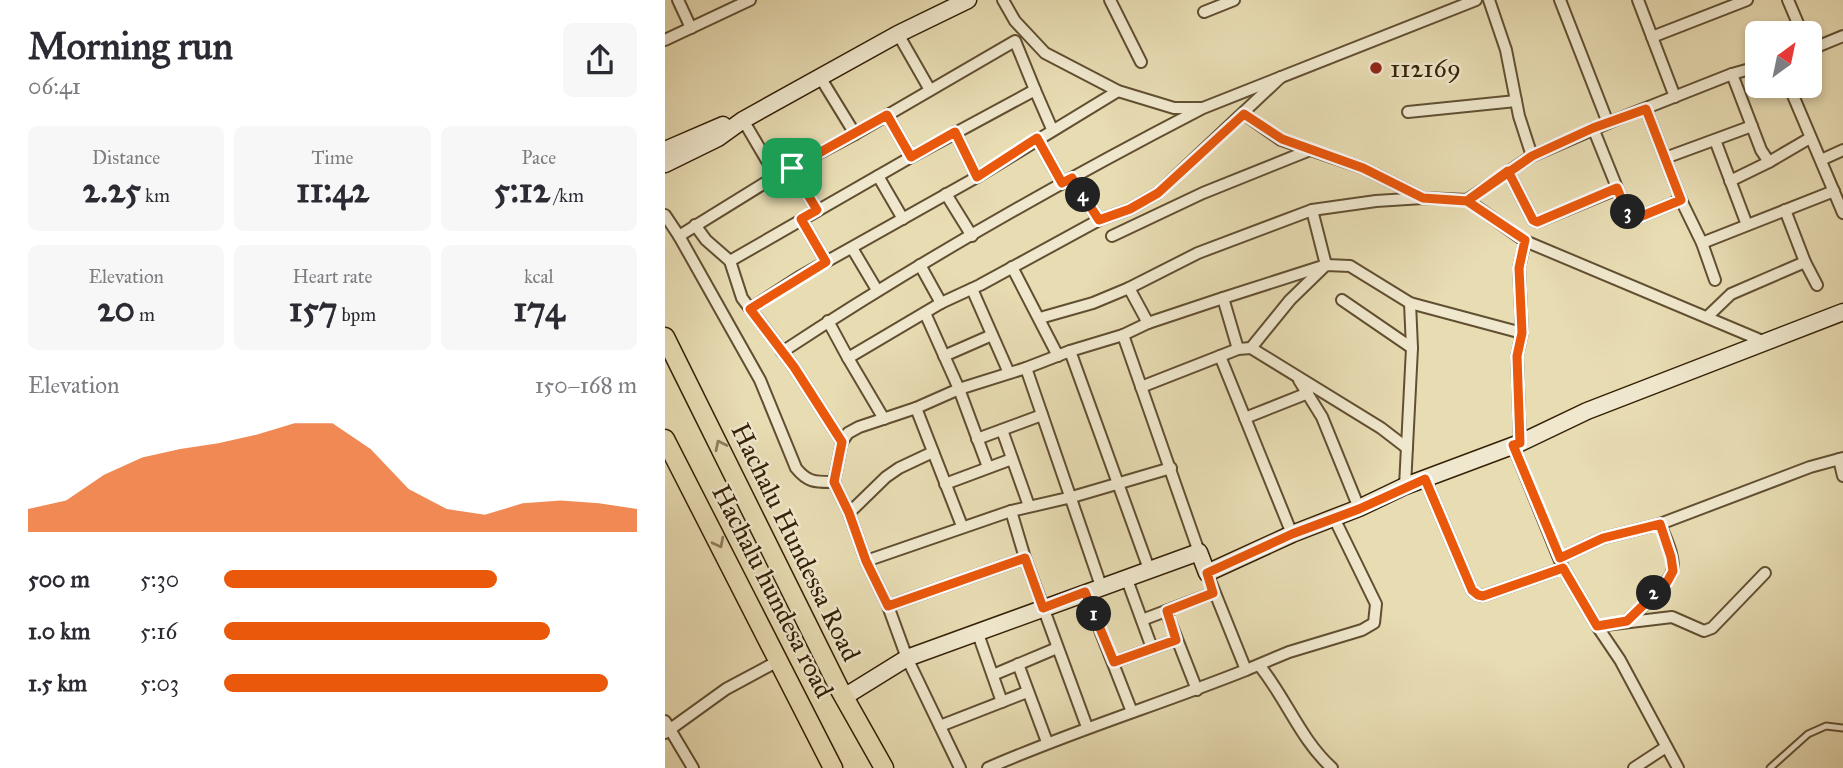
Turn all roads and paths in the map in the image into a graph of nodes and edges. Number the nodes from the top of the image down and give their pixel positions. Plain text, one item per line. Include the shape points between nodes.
1 (678, 0) edge
2 (750, 0) edge
3 (968, 0) edge
4 (1003, 0) edge
5 (1110, 0) edge
6 (1234, 0) edge
7 (1476, 0) edge
8 (1489, 0) edge
9 (1560, 0) edge
10 (1638, 0) edge
11 (1747, 0) edge
12 (1788, 0) edge
13 (1457, 3) edge
14 (1204, 12) dead end
15 (1015, 21) junction
16 (1797, 21) edge
17 (691, 28) junction
18 (898, 34) junction
19 (1843, 36) edge
20 (1652, 37) junction
21 (665, 40) edge
22 (1015, 41) junction
23 (1822, 45) edge
24 (1141, 62) dead end
25 (1745, 70) edge
26 (1732, 74) junction
27 (820, 77) junction
28 (1281, 77) junction
29 (930, 90) junction
30 (1035, 90) junction
31 (1118, 91) junction
32 (1675, 97) junction
33 (1794, 98) edge
34 (1516, 101) junction
35 (1203, 108) junction
36 (1646, 109) junction
37 (1408, 112) dead end
38 (1244, 114) junction
39 (887, 115) junction
40 (743, 120) junction
41 (1608, 123) junction
42 (1752, 126) junction
43 (1593, 128) junction
44 (1052, 129) junction
45 (955, 132) junction
46 (855, 134) junction
47 (1037, 138) junction
48 (1810, 138) junction
49 (1715, 140) junction
50 (665, 150) edge
51 (1310, 150) junction
52 (1843, 150) edge
53 (1532, 156) junction
54 (911, 157) junction
55 (1665, 158) junction
56 (1821, 160) junction
57 (1769, 162) junction
58 (665, 164) edge
59 (792, 168) junction
60 (1508, 171) junction
61 (776, 176) junction
62 (878, 176) junction
63 (977, 177) junction
64 (1067, 181) junction
65 (1730, 181) junction
66 (1617, 188) junction
67 (1834, 191) junction
68 (946, 194) junction
69 (1423, 198) junction
70 (1681, 200) junction
71 (1467, 201) junction
72 (817, 210) junction
73 (1312, 210) junction
74 (1785, 210) junction
75 (1843, 211) edge
76 (665, 215) edge
77 (801, 219) junction
78 (904, 219) junction
79 (1099, 220) junction
80 (695, 225) junction
81 (1747, 225) junction
82 (679, 236) junction
83 (972, 236) junction
84 (1112, 236) dead end
85 (1525, 240) junction
86 (1702, 243) junction
87 (852, 248) junction
88 (730, 261) junction
89 (826, 262) junction
90 (1805, 262) junction
91 (920, 265) junction
92 (1326, 265) junction
93 (1012, 267) junction
94 (1715, 280) dead end
95 (1817, 285) dead end
96 (1129, 288) junction
97 (972, 289) junction
98 (877, 290) junction
99 (1223, 298) junction
100 (1342, 300) dead end
101 (941, 303) junction
102 (1410, 303) junction
103 (750, 309) junction
104 (925, 313) junction
105 (1843, 313) edge
106 (1707, 317) junction
107 (1040, 318) junction
108 (828, 321) junction
109 (1148, 323) junction
110 (1522, 333) junction
111 (992, 335) junction
112 (1123, 335) junction
113 (665, 337) edge
114 (1765, 342) junction
115 (1251, 348) junction
116 (1412, 348) junction
117 (1237, 349) junction
118 (1070, 351) junction
119 (782, 352) junction
120 (944, 356) junction
121 (1058, 356) junction
122 (1220, 356) junction
123 (848, 358) junction
124 (1026, 368) junction
125 (1009, 373) junction
126 (1296, 375) junction
127 (1141, 387) junction
128 (959, 389) junction
129 (1308, 393) junction
130 (916, 408) junction
131 (1042, 415) junction
132 (1245, 418) junction
133 (884, 419) junction
134 (1002, 430) junction
135 (665, 439) edge
136 (977, 439) junction
137 (842, 442) junction
138 (1517, 444) junction
139 (1407, 448) junction
140 (933, 452) junction
141 (1841, 458) edge
142 (1011, 459) junction
143 (988, 467) junction
144 (1171, 468) junction
145 (1843, 475) edge
146 (1425, 479) junction
147 (834, 482) junction
148 (945, 484) junction
149 (1118, 484) junction
150 (1405, 486) junction
151 (1072, 497) junction
152 (1029, 506) junction
153 (1359, 509) junction
154 (1011, 510) junction
155 (849, 513) junction
156 (1334, 518) junction
157 (1660, 524) junction
158 (962, 526) junction
159 (1292, 534) junction
160 (1199, 552) junction
161 (1025, 558) junction
162 (866, 561) junction
163 (1562, 563) junction
164 (1149, 569) junction
165 (1207, 573) junction
166 (1765, 573) dead end
167 (1126, 577) junction
168 (1093, 589) junction
169 (1213, 593) junction
170 (888, 606) junction
171 (1043, 608) junction
172 (1167, 611) junction
173 (1142, 620) junction
174 (1627, 621) junction
175 (1597, 626) junction
176 (977, 631) junction
177 (1176, 640) junction
178 (1057, 648) junction
179 (1152, 648) junction
180 (907, 658) junction
181 (780, 660) junction
182 (1114, 662) junction
183 (1019, 664) junction
184 (1259, 665) junction
185 (1247, 670) junction
186 (993, 675) junction
187 (1197, 690) junction
188 (1027, 692) junction
189 (844, 697) junction
190 (1002, 702) junction
191 (1132, 712) junction
192 (940, 726) junction
193 (666, 727) edge
194 (1087, 727) junction
195 (1843, 728) edge
196 (1047, 742) junction
197 (1666, 747) junction
198 (693, 768) edge
199 (834, 768) edge
200 (884, 768) edge
201 (960, 768) edge
202 (988, 768) edge
203 (1332, 768) edge
204 (1633, 768) edge
205 (1678, 768) edge
206 (1770, 768) edge

1 - 17 street
2 - 17 street
3 - 18 street
4 - 15 street
5 - 24 street
6 - 14 street
7 - 13 street
8 - 34 street via 1506,50
9 - 41 street
10 - 20 street
11 - 20 street
12 - 16 street
13 - 28 street
15 - 22 street
15 - 31 street via 1045,53
17 - 21 street
18 - 27 street
18 - 29 street
19 - 23 street
20 - 32 street
22 - 29 street
22 - 30 street
25 - 26 street
26 - 32 street
26 - 42 street
27 - 40 street
27 - 46 street
28 - 35 street
28 - 38 street
29 - 39 street
30 - 44 street
30 - 45 street
31 - 35 street via 1174,108
31 - 44 street
32 - 36 street
33 - 48 street
34 - 37 street
34 - 53 street
35 - 64 street
36 - 41 street
36 - 55 street
38 - 51 street via 1282,139
38 - 79 street via 1158,193
39 - 46 street
39 - 54 street
40 - 50 street
40 - 58 street
40 - 61 street
41 - 43 street
42 - 49 street
42 - 57 street
43 - 53 street
43 - 66 street
44 - 47 street
45 - 54 street
45 - 63 street
46 - 59 street
47 - 63 street
47 - 64 street
48 - 56 street
48 - 57 street
49 - 55 street
49 - 65 street
51 - 69 street via 1363,168
51 - 84 street
52 - 56 street
53 - 60 street
54 - 62 street
55 - 70 street
56 - 67 street
57 - 65 street
59 - 61 street
59 - 72 street
60 - 66 street via 1537,222
60 - 71 street
61 - 80 street
62 - 72 street
62 - 78 street
63 - 68 street
64 - 79 street
64 - 83 street
65 - 81 street
66 - 70 street via 1626,210 1637,218
67 - 74 street
67 - 75 street
68 - 78 street
68 - 83 street
69 - 71 street
69 - 73 street
70 - 86 street
71 - 85 street
72 - 77 street
73 - 92 street
73 - 96 street via 1198,253
74 - 81 street
74 - 90 street
76 - 82 street
77 - 88 street
77 - 89 street
78 - 87 street
79 - 93 street
80 - 82 street
80 - 88 street
81 - 86 street
82 - 147 street via 760,380 796,468 814,482
83 - 91 street
85 - 106 street
85 - 110 street via 1519,268
86 - 94 street
87 - 89 street
87 - 98 street
88 - 103 street via 737,287
89 - 103 street
90 - 95 street
90 - 106 street via 1731,294
91 - 98 street
91 - 101 street
92 - 99 street
92 - 102 street via 1350,266
92 - 115 street via 1290,299
93 - 97 street
93 - 107 street
96 - 107 street
96 - 109 street
97 - 101 street
97 - 111 street
98 - 108 street
99 - 109 street
99 - 117 street
100 - 116 street
101 - 104 street
102 - 110 street
102 - 116 street
103 - 119 street
104 - 120 street
104 - 123 street
105 - 114 street
106 - 114 street
107 - 121 street
108 - 119 street
108 - 123 street
109 - 112 street
110 - 138 street via 1517,356
111 - 120 street
111 - 125 street
112 - 118 street
112 - 127 street
189 -> 113 main road, Hachalu Hundessa Road
114 - 138 street via 1587,411
115 - 117 street
115 - 126 street
116 - 139 street
117 - 122 street
118 - 121 street
118 - 149 street
119 - 137 street
120 - 128 street
121 - 124 street
122 - 127 street
122 - 132 street
123 - 133 street
124 - 125 street
124 - 131 street
125 - 128 street
126 - 129 street
126 - 139 street
127 - 144 street
128 - 130 street
128 - 136 street
129 - 132 street
129 - 153 street
130 - 133 street
130 - 140 street
131 - 134 street
131 - 151 street
132 - 159 street
133 - 137 street via 848,433
134 - 136 street
134 - 142 street
135 -> 181 main road, Hachalu hundesa road
136 - 143 street
137 - 147 street
138 - 146 street
138 - 163 street
139 - 150 street
140 - 148 street
140 - 155 street via 898,468
141 - 145 street
141 - 157 street
142 - 143 street
142 - 152 street
143 - 148 street
144 - 149 street
144 - 160 street
146 - 150 street
146 - 163 street via 1478,595
147 - 155 street
148 - 158 street
149 - 151 street
149 - 164 street
150 - 153 street
151 - 152 street
151 - 168 street
152 - 154 street
153 - 156 street
154 - 158 street
154 - 161 street
155 - 162 street
156 - 159 street
156 - 184 street via 1376,604 1374,623
157 - 163 street via 1603,538
157 - 174 street via 1673,571
158 - 162 street
159 - 165 street
160 - 164 street
160 - 165 street
161 - 170 street
161 - 171 street
162 - 170 street
163 - 175 street
164 - 167 street
165 - 169 street
166 - 174 street via 1713,628 1704,631 1672,617
167 - 168 street
167 - 173 street
168 - 171 street
168 - 182 street
169 - 172 street
169 - 185 street
170 - 180 street
171 - 176 street
171 - 178 street
172 - 173 street
172 - 177 street
173 - 179 street
174 - 175 street
175 - 197 street
176 - 180 street
176 - 186 street
177 - 179 street
177 - 187 street
178 - 183 street
178 - 194 street
179 - 182 street
180 - 189 street
180 - 192 street
181 - 193 street
181 - 199 main road, Hachalu hundesa road
182 - 191 street
183 - 186 street
183 - 188 street
184 - 185 street
184 - 203 street via 1318,755
185 - 187 street
186 - 190 street
187 - 191 street
188 - 190 street
188 - 196 street
189 - 200 main road, Hachalu Hundessa Road
190 - 192 street
191 - 194 street
192 - 201 street
193 - 198 street
194 - 196 street
195 - 206 lane via 1826,726 1808,734
196 - 202 street
197 - 204 street
197 - 205 street

